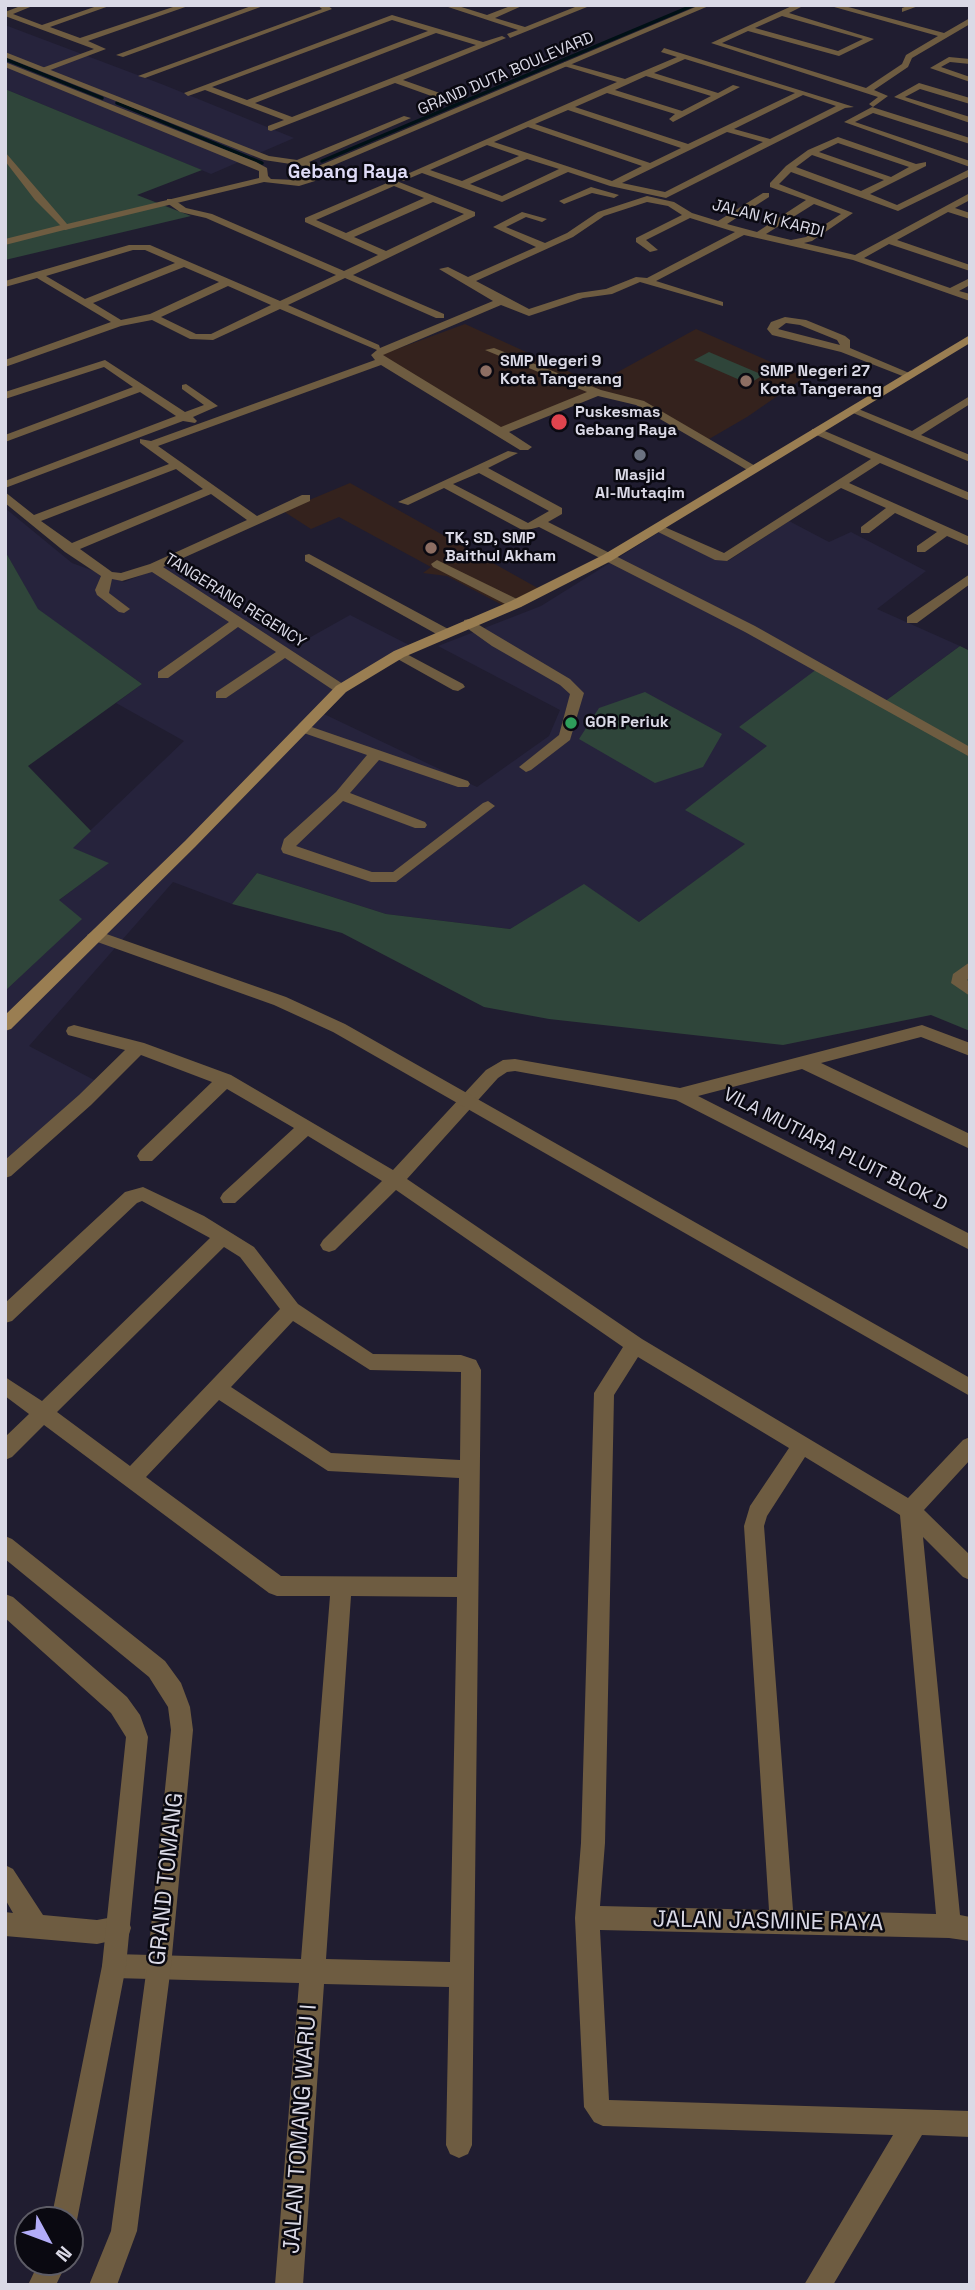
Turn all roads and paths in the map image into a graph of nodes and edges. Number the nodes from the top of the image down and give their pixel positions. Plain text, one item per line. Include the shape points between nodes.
1 (31, 5) edge
2 (108, 5) edge
3 (187, 5) edge
4 (262, 5) edge
5 (321, 5) edge
6 (520, 5) edge
7 (588, 5) edge
8 (707, 5) edge
9 (801, 5) edge
10 (831, 5) edge
11 (917, 5) edge
12 (453, 6) edge
13 (905, 10) dead end
14 (970, 12) edge
15 (6, 14) edge
16 (782, 14) junction
17 (488, 18) junction
18 (970, 20) edge
19 (43, 27) junction
20 (749, 29) junction
21 (437, 30) junction
22 (526, 30) junction
23 (882, 32) dead end
24 (930, 32) junction
25 (947, 36) junction
26 (870, 38) junction
27 (80, 41) junction
28 (483, 45) junction
29 (102, 49) junction
30 (664, 50) dead end
31 (5, 54) edge
32 (839, 54) junction
33 (120, 55) junction
34 (684, 57) junction
35 (909, 57) junction
36 (130, 59) dead end
37 (823, 62) dead end
38 (970, 62) edge
39 (140, 63) dead end
40 (5, 64) edge
41 (567, 64) junction
42 (882, 67) dead end
43 (45, 70) junction
44 (160, 70) junction
45 (646, 73) junction
46 (142, 76) dead end
47 (861, 79) dead end
48 (396, 80) junction
49 (970, 80) edge
50 (625, 82) junction
51 (850, 85) junction
52 (205, 87) junction
53 (736, 88) dead end
54 (607, 90) junction
55 (867, 90) junction
56 (188, 93) dead end
57 (801, 93) junction
58 (464, 95) dead end
59 (719, 96) junction
60 (111, 100) junction
61 (451, 100) junction
62 (970, 101) edge
63 (247, 103) junction
64 (873, 104) dead end
65 (844, 105) junction
66 (439, 106) dead end
67 (566, 107) junction
68 (860, 110) dead end
69 (683, 114) junction
70 (414, 116) dead end
71 (292, 120) junction
72 (670, 120) dead end
73 (970, 120) edge
74 (527, 124) junction
75 (271, 128) dead end
76 (726, 129) junction
77 (970, 141) edge
78 (486, 142) junction
79 (771, 142) junction
80 (688, 147) junction
81 (811, 152) junction
82 (5, 155) edge
83 (942, 155) junction
84 (526, 156) junction
85 (300, 162) junction
86 (970, 164) edge
87 (650, 166) junction
88 (917, 167) junction
89 (789, 168) junction
90 (11, 170) edge
91 (316, 170) junction
92 (423, 170) junction
93 (565, 170) junction
94 (970, 172) edge
95 (265, 174) junction
96 (403, 178) dead end
97 (892, 180) junction
98 (950, 182) junction
99 (612, 184) junction
100 (461, 185) junction
101 (970, 189) edge
102 (199, 194) junction
103 (766, 195) dead end
104 (860, 195) junction
105 (970, 196) edge
106 (433, 198) junction
107 (813, 200) junction
108 (170, 201) junction
109 (564, 201) dead end
110 (634, 201) junction
111 (947, 208) junction
112 (689, 215) junction
113 (209, 216) junction
114 (970, 216) edge
115 (542, 219) dead end
116 (719, 225) junction
117 (65, 226) junction
118 (743, 232) junction
119 (759, 235) junction
120 (346, 237) junction
121 (888, 240) junction
122 (5, 242) edge
123 (795, 242) junction
124 (546, 247) junction
125 (653, 250) dead end
126 (387, 255) junction
127 (856, 258) junction
128 (184, 263) junction
129 (970, 268) edge
130 (444, 269) dead end
131 (344, 274) junction
132 (38, 275) junction
133 (650, 280) junction
134 (468, 281) junction
135 (970, 281) edge
136 (226, 283) junction
137 (5, 284) edge
138 (951, 291) junction
139 (970, 298) edge
140 (501, 301) junction
141 (86, 302) junction
142 (719, 304) dead end
143 (281, 306) junction
144 (440, 316) dead end
145 (153, 317) junction
146 (119, 323) junction
147 (970, 338) edge
148 (375, 347) dead end
149 (490, 350) dead end
150 (845, 350) junction
151 (382, 361) junction
152 (5, 364) edge
153 (909, 375) junction
154 (143, 387) junction
155 (186, 387) dead end
156 (597, 392) junction
157 (5, 396) edge
158 (970, 399) edge
159 (852, 410) junction
160 (186, 417) junction
161 (199, 428) junction
162 (816, 431) junction
163 (500, 432) junction
164 (913, 435) junction
165 (137, 436) junction
166 (5, 439) edge
167 (150, 445) junction
168 (968, 456) edge
169 (880, 458) junction
170 (177, 465) junction
171 (479, 468) junction
172 (752, 469) junction
173 (839, 483) junction
174 (444, 484) junction
175 (5, 485) edge
176 (211, 490) junction
177 (5, 496) edge
178 (970, 496) edge
179 (306, 498) dead end
180 (404, 502) dead end
181 (894, 508) junction
182 (32, 520) junction
183 (255, 520) junction
184 (541, 523) junction
185 (656, 527) junction
186 (864, 530) dead end
187 (947, 531) junction
188 (970, 541) edge
189 (69, 549) junction
190 (920, 549) dead end
191 (309, 558) dead end
192 (607, 558) junction
193 (437, 564) dead end
194 (154, 566) junction
195 (108, 575) junction
196 (970, 578) edge
197 (516, 604) junction
198 (124, 610) dead end
199 (912, 620) dead end
200 (238, 621) junction
201 (470, 623) junction
202 (445, 633) junction
203 (284, 653) junction
204 (400, 654) junction
205 (163, 675) dead end
206 (458, 687) dead end
207 (341, 690) junction
208 (221, 695) dead end
209 (303, 728) junction
210 (967, 748) edge
211 (376, 754) junction
212 (526, 767) dead end
213 (463, 784) dead end
214 (341, 795) junction
215 (488, 806) dead end
216 (420, 825) dead end
217 (95, 935) junction
218 (970, 968) edge
219 (970, 990) edge
220 (5, 1025) edge
221 (74, 1031) dead end
222 (138, 1046) junction
223 (970, 1051) edge
224 (803, 1062) junction
225 (225, 1080) junction
226 (680, 1094) junction
227 (467, 1102) junction
228 (307, 1127) junction
229 (970, 1142) edge
230 (146, 1156) dead end
231 (5, 1171) edge
232 (395, 1180) junction
233 (229, 1198) dead end
234 (223, 1236) junction
235 (970, 1243) edge
236 (329, 1245) dead end
237 (291, 1310) junction
238 (5, 1315) edge
239 (635, 1345) junction
240 (5, 1385) edge
241 (970, 1388) edge
242 (218, 1389) junction
243 (44, 1413) junction
244 (801, 1446) junction
245 (970, 1446) edge
246 (5, 1451) edge
247 (471, 1470) junction
248 (133, 1478) junction
249 (910, 1510) junction
250 (5, 1546) edge
251 (970, 1570) edge
252 (469, 1587) junction
253 (341, 1588) junction
254 (5, 1604) edge
255 (7, 1881) edge
256 (587, 1918) junction
257 (782, 1923) junction
258 (5, 1924) edge
259 (35, 1925) junction
260 (119, 1928) junction
261 (960, 1928) edge
262 (114, 1966) junction
263 (159, 1966) junction
264 (312, 1973) junction
265 (462, 1975) junction
266 (915, 2122) junction
267 (970, 2124) edge
268 (459, 2145) dead end
269 (67, 2206) edge
270 (103, 2285) edge
271 (289, 2285) edge
272 (818, 2285) edge

1 - 15 street
2 - 19 street
3 - 27 street
4 - 33 street
5 - 44 street via 328,9
6 - 17 street
7 - 22 street
8 - 41 street, GRAND DUTA BOULEVARD via 636,29
9 - 16 street
10 - 24 street
11 - 13 street
12 - 17 street
14 - 24 street
15 - 19 street
16 - 20 street
16 - 26 street
17 - 22 street
18 - 25 street
19 - 27 street
20 - 32 street
20 - 51 street via 712,42
21 - 28 street
21 - 52 street via 392,17
21 - 63 street
22 - 28 street
23 - 26 street
24 - 25 street
25 - 35 street
26 - 32 street
27 - 29 street
28 - 48 street
29 - 33 street
29 - 43 street
30 - 34 street
31 - 43 street
32 - 37 street
33 - 36 street
34 - 45 street
34 - 57 street
35 - 42 street
35 - 55 street via 905,65
38 - 49 street via 949,59 934,67
39 - 44 street
40 - 60 street
41 - 50 street
41 - 91 street, GRAND DUTA BOULEVARD
43 - 60 street
44 - 46 street
45 - 50 street
45 - 59 street
47 - 51 street
48 - 61 street
48 - 71 street
50 - 54 street
51 - 55 street
52 - 56 street
52 - 63 street
53 - 59 street
54 - 67 street
54 - 69 street
55 - 64 street via 884,96
57 - 65 street
57 - 76 street
58 - 61 street, GRAND DUTA BOULEVARD
59 - 69 street
60 - 85 street via 283,162
60 - 95 street
61 - 66 street, GRAND DUTA BOULEVARD
62 - 73 street via 919,86 898,97
63 - 71 street
65 - 68 street
65 - 79 street
67 - 74 street
67 - 80 street
69 - 72 street
70 - 85 street, GRAND DUTA BOULEVARD
71 - 75 street
74 - 78 street
74 - 87 street
76 - 79 street
76 - 80 street
77 - 83 street
77 - 83 street via 872,110 848,122
78 - 84 street
78 - 92 street
79 - 99 street via 759,148 763,154 738,167 723,167 666,195
80 - 87 street
81 - 88 street via 838,140
81 - 89 street
81 - 97 street
82 - 90 street
83 - 86 street
83 - 88 street
84 - 93 street
84 - 100 street
85 - 91 street
87 - 99 street
88 - 97 street
89 - 104 street
89 - 107 street via 773,185
90 - 117 street
91 - 95 street, GRAND DUTA BOULEVARD via 312,179 299,183 283,184
92 - 96 street
92 - 100 street
93 - 99 street
93 - 100 street via 502,199
94 - 98 street
95 - 102 street
97 - 104 street
98 - 101 street
98 - 104 street via 900,208
102 - 108 street
102 - 113 street via 198,206
103 - 116 street
105 - 111 street
106 - 120 street
106 - 120 street via 394,183 308,220
106 - 126 street via 472,214
107 - 119 street
107 - 123 street via 848,213 809,239
108 - 113 street via 186,211
108 - 117 street
109 - 110 street, JALAN KI KARDI via 596,190
110 - 112 street, JALAN KI KARDI via 662,201
110 - 124 street via 601,214
111 - 114 street
111 - 121 street
112 - 116 street, JALAN KI KARDI
112 - 125 street via 639,240
113 - 131 street
115 - 124 street via 525,214 498,227
116 - 118 street, JALAN KI KARDI
117 - 122 street
118 - 119 street, JALAN KI KARDI
118 - 133 street
119 - 123 street, JALAN KI KARDI
120 - 126 street
121 - 127 street
121 - 129 street
123 - 127 street, JALAN KI KARDI
124 - 134 street
126 - 131 street
127 - 138 street, JALAN KI KARDI
128 - 132 street via 142,246
128 - 136 street
128 - 141 street
130 - 134 street
131 - 143 street
131 - 144 street
132 - 137 street
132 - 141 street
133 - 140 street via 636,279 612,291 574,297 537,312 525,312
133 - 142 street
134 - 140 street
135 - 138 street
136 - 143 street
136 - 145 street
138 - 139 street, JALAN KI KARDI
140 - 151 street via 382,351 376,355
141 - 146 street
143 - 145 street via 203,339
143 - 148 street
145 - 146 street
146 - 152 street
147 - 153 main road
149 - 156 street
150 - 150 street via 776,333 772,329 785,320 802,322 841,338
150 - 153 street
151 - 161 street
151 - 163 street
153 - 159 main road
154 - 157 street via 109,364 98,363
154 - 160 street
154 - 166 street
155 - 160 street via 212,405
156 - 163 street
156 - 172 street via 640,403
158 - 164 street
159 - 162 main road
159 - 164 street
160 - 161 street
160 - 165 street
161 - 167 street
162 - 169 street
162 - 172 main road
163 - 171 street via 526,447
164 - 168 street
165 - 167 street
165 - 175 street
167 - 170 street
169 - 173 street
169 - 178 street
170 - 176 street
170 - 182 street
171 - 174 street
171 - 184 street via 558,510
172 - 185 main road
173 - 181 street
173 - 185 street via 727,557
174 - 180 street
174 - 184 street via 521,526
176 - 183 street
176 - 189 street
177 - 182 street
179 - 183 street
181 - 186 street
181 - 187 street
182 - 189 street
183 - 194 street
184 - 192 street
185 - 192 main road
187 - 188 street
187 - 190 street
189 - 195 street
191 - 202 street
192 - 197 main road
192 - 210 street via 750,629
193 - 197 street
194 - 195 street, TANGERANG REGENCY via 122,577
194 - 200 street, TANGERANG REGENCY
195 - 198 street via 103,595
196 - 199 street
197 - 201 main road
200 - 203 street, TANGERANG REGENCY
200 - 205 street
201 - 202 main road
201 - 212 street via 577,693 565,737
202 - 204 main road
203 - 207 street, TANGERANG REGENCY
203 - 208 street
204 - 206 street
204 - 207 main road
207 - 209 main road
209 - 211 street
209 - 217 main road
211 - 213 street
211 - 214 street
214 - 215 street via 287,847 379,878 402,874
214 - 216 street
217 - 220 main road
217 - 227 street via 339,1028
218 - 219 street via 959,978
221 - 222 street
222 - 225 street
222 - 231 street
223 - 224 street, VILA MUTIARA PLUIT BLOK D via 922,1031
224 - 226 street, VILA MUTIARA PLUIT BLOK D
224 - 229 street
225 - 228 street
225 - 230 street
226 - 227 street, VILA MUTIARA PLUIT BLOK D via 515,1065 492,1074
226 - 235 street, VILA MUTIARA PLUIT BLOK D
227 - 232 street, VILA MUTIARA PLUIT BLOK D
227 - 241 street
228 - 232 street
228 - 233 street
232 - 236 street, VILA MUTIARA PLUIT BLOK D
232 - 239 street
234 - 237 street via 247,1252
234 - 238 street via 149,1196 138,1195
234 - 243 street
237 - 242 street
237 - 247 street via 370,1362 469,1366
239 - 244 street
239 - 256 street via 604,1393 593,1843
240 - 243 street
242 - 247 street via 328,1462
242 - 248 street
243 - 246 street
243 - 248 street
244 - 249 street
244 - 257 street via 757,1513 754,1526
245 - 249 street
247 - 252 street
248 - 253 street via 268,1582 286,1587
249 - 251 street
249 - 261 street
250 - 263 street, GRAND TOMANG via 157,1670 179,1707 182,1730
252 - 253 street
252 - 265 street
253 - 264 street, JALAN TOMANG WARU I
254 - 260 street, GRAND TOMANG via 119,1705 132,1723 136,1750
255 - 259 street
256 - 257 street, JALAN JASMINE RAYA
256 - 266 street via 597,2107 603,2113
257 - 261 street, JALAN JASMINE RAYA
258 - 259 street
259 - 260 street via 97,1932
260 - 262 street, GRAND TOMANG
262 - 263 street
262 - 269 street, GRAND TOMANG
263 - 264 street
263 - 270 street, GRAND TOMANG via 124,2231
264 - 265 street
264 - 271 street, JALAN TOMANG WARU I
265 - 268 street
266 - 267 street
266 - 272 street

